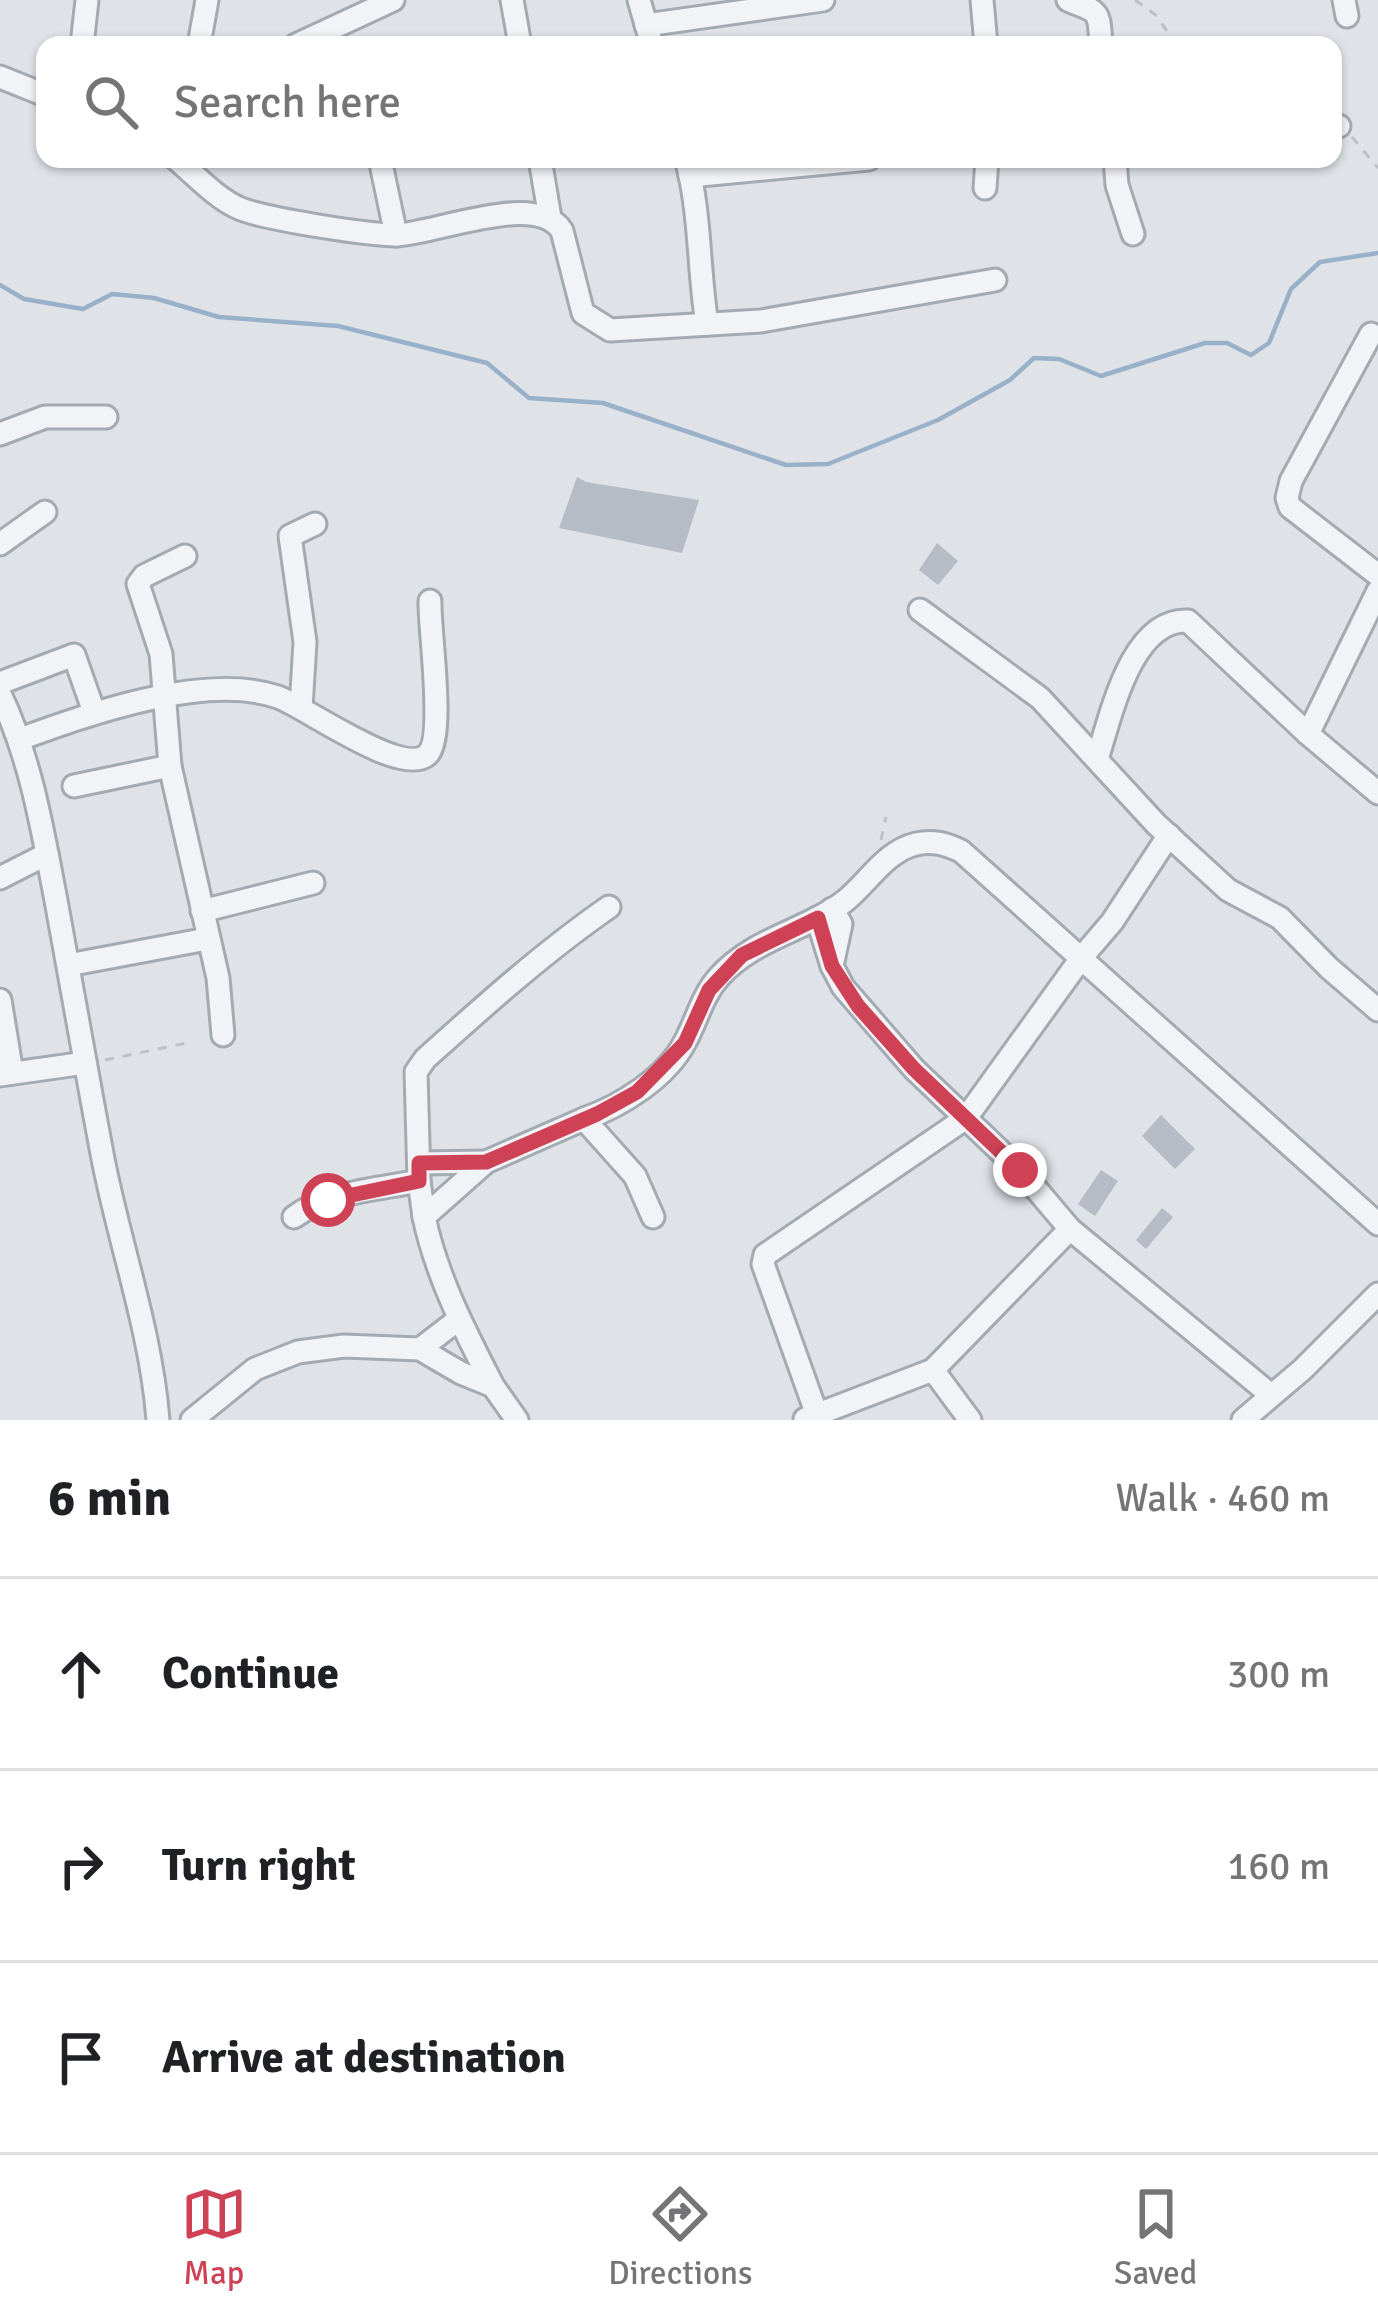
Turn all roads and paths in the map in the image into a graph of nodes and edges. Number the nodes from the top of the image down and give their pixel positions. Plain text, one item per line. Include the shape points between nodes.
1 (87, 0) edge
2 (207, 0) edge
3 (393, 0) edge
4 (512, 0) edge
5 (639, 0) edge
6 (823, 0) edge
7 (982, 0) edge
8 (1068, 0) edge
9 (1136, 0) edge
10 (759, 6) edge
11 (363, 10) edge
12 (649, 35) edge
13 (83, 36) edge
14 (201, 36) edge
15 (313, 36) edge
16 (518, 36) edge
17 (985, 36) edge
18 (1099, 36) edge
19 (1170, 36) edge
20 (0, 77) edge
21 (36, 91) edge
22 (1342, 132) edge
23 (187, 168) edge
24 (382, 168) edge
25 (542, 168) edge
26 (688, 168) edge
27 (986, 168) edge
28 (1116, 168) edge
29 (1378, 168) edge
30 (985, 188) dead end
31 (550, 218) junction
32 (1133, 234) dead end
33 (396, 235) junction
34 (995, 280) dead end
35 (706, 324) junction
36 (1371, 334) dead end
37 (106, 418) dead end
38 (0, 434) edge
39 (45, 512) dead end
40 (315, 524) dead end
41 (0, 544) edge
42 (185, 556) dead end
43 (1378, 575) edge
44 (1378, 591) edge
45 (430, 602) dead end
46 (920, 610) dead end
47 (0, 682) edge
48 (0, 694) edge
49 (165, 695) junction
50 (301, 708) junction
51 (94, 712) junction
52 (1308, 734) junction
53 (20, 739) junction
54 (1097, 759) junction
55 (170, 766) junction
56 (74, 786) dead end
57 (1378, 793) edge
58 (1169, 835) junction
59 (47, 854) junction
60 (0, 878) edge
61 (313, 884) dead end
62 (609, 907) dead end
63 (202, 911) junction
64 (825, 914) junction
65 (207, 939) junction
66 (1082, 957) junction
67 (68, 965) junction
68 (0, 1000) edge
69 (1376, 1003) edge
70 (224, 1035) dead end
71 (187, 1043) dead end
72 (85, 1063) junction
73 (6, 1074) edge
74 (966, 1118) junction
75 (584, 1119) junction
76 (486, 1162) junction
77 (419, 1172) junction
78 (294, 1217) dead end
79 (424, 1217) junction
80 (653, 1217) dead end
81 (1378, 1223) edge
82 (1070, 1229) junction
83 (1378, 1294) edge
84 (459, 1319) junction
85 (420, 1349) junction
86 (933, 1370) junction
87 (493, 1386) junction
88 (1271, 1395) junction
89 (810, 1416) edge
90 (158, 1420) edge
91 (192, 1420) edge
92 (517, 1420) edge
93 (970, 1420) edge
94 (1243, 1420) edge

1 - 13 street
2 - 14 street
3 - 11 street
4 - 16 street
5 - 12 street
6 - 10 street
7 - 17 street
8 - 18 street via 1089,4
9 - 19 path
10 - 12 street
11 - 15 street
20 - 21 street
22 - 29 path
23 - 33 street via 238,208
24 - 33 street
25 - 31 street
26 - 35 street
27 - 30 street
28 - 32 street
31 - 33 street via 507,215
31 - 35 street via 562,231 590,321 610,329
34 - 35 street
36 - 43 street via 1287,497
37 - 38 street via 45,416
39 - 41 street
40 - 50 street via 290,536 305,642
42 - 49 street via 139,581
44 - 52 street
45 - 50 street via 436,724 427,755 387,755
46 - 54 street via 1040,698
47 - 51 street via 74,655
48 - 53 street
49 - 50 street via 241,692
49 - 51 street
49 - 55 street
51 - 53 street
52 - 54 street via 1188,621 1177,620 1144,639
52 - 57 street
53 - 59 street
54 - 58 street
55 - 56 street
55 - 63 street
58 - 66 street
58 - 69 street
59 - 60 street
59 - 67 street
61 - 63 street
62 - 77 street via 552,946 424,1059 416,1072
63 - 65 street
64 - 66 street via 899,851 946,844
64 - 74 street via 832,966 858,1006
64 - 75 street via 742,955 709,990 674,1057 637,1092
65 - 67 street
65 - 70 street
66 - 74 street
66 - 81 street
67 - 72 street
68 - 73 street
71 - 72 path
72 - 73 street
72 - 90 street
74 - 82 street
74 - 89 street via 765,1255
75 - 76 street
75 - 80 street via 635,1176
76 - 77 street
76 - 79 street
77 - 78 street
77 - 79 street
79 - 84 street
82 - 86 street
82 - 88 street
83 - 88 street
84 - 85 street
84 - 87 street
85 - 87 street
85 - 91 street via 298,1352 254,1369
86 - 89 street
86 - 93 street
87 - 92 street
88 - 94 street

